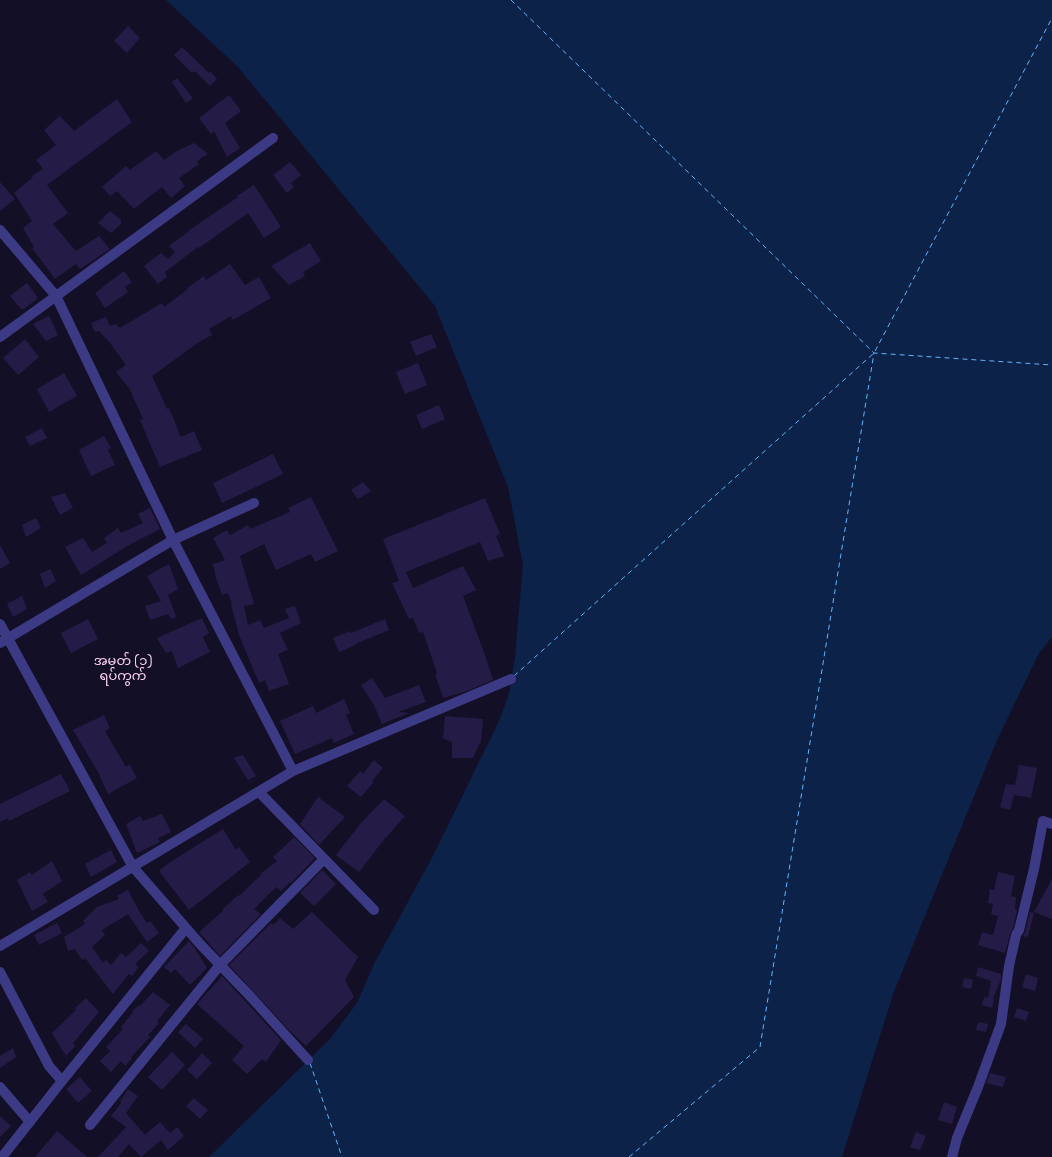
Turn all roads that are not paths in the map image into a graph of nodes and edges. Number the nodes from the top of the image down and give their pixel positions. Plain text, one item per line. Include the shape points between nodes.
1 (273, 138) dead end
2 (0, 230) edge
3 (56, 296) junction
4 (0, 337) edge
5 (254, 503) dead end
6 (173, 540) junction
7 (0, 624) edge
8 (4, 641) edge
9 (511, 679) dead end
10 (293, 771) junction
11 (259, 792) junction
12 (1052, 824) edge
13 (324, 858) junction
14 (133, 867) junction
15 (374, 910) dead end
16 (186, 928) junction
17 (0, 946) edge
18 (220, 965) junction
19 (0, 972) edge
20 (308, 1060) dead end
21 (62, 1080) junction
22 (0, 1087) edge
23 (30, 1122) junction
24 (90, 1125) dead end
25 (2, 1157) edge
26 (952, 1157) edge

1 - 3 street
2 - 3 street
3 - 4 street
3 - 6 street
5 - 6 street
6 - 8 street
6 - 10 street
7 - 8 street
8 - 14 street
9 - 10 street
10 - 11 street
11 - 13 street
11 - 14 street
12 - 26 street via 1043,822 1034,869 1009,966 1001,1024
13 - 15 street
13 - 18 street
14 - 16 street
14 - 17 street
16 - 18 street
16 - 21 street
18 - 20 street
18 - 24 street
19 - 21 street via 49,1066
21 - 23 street
22 - 23 street
23 - 25 street

